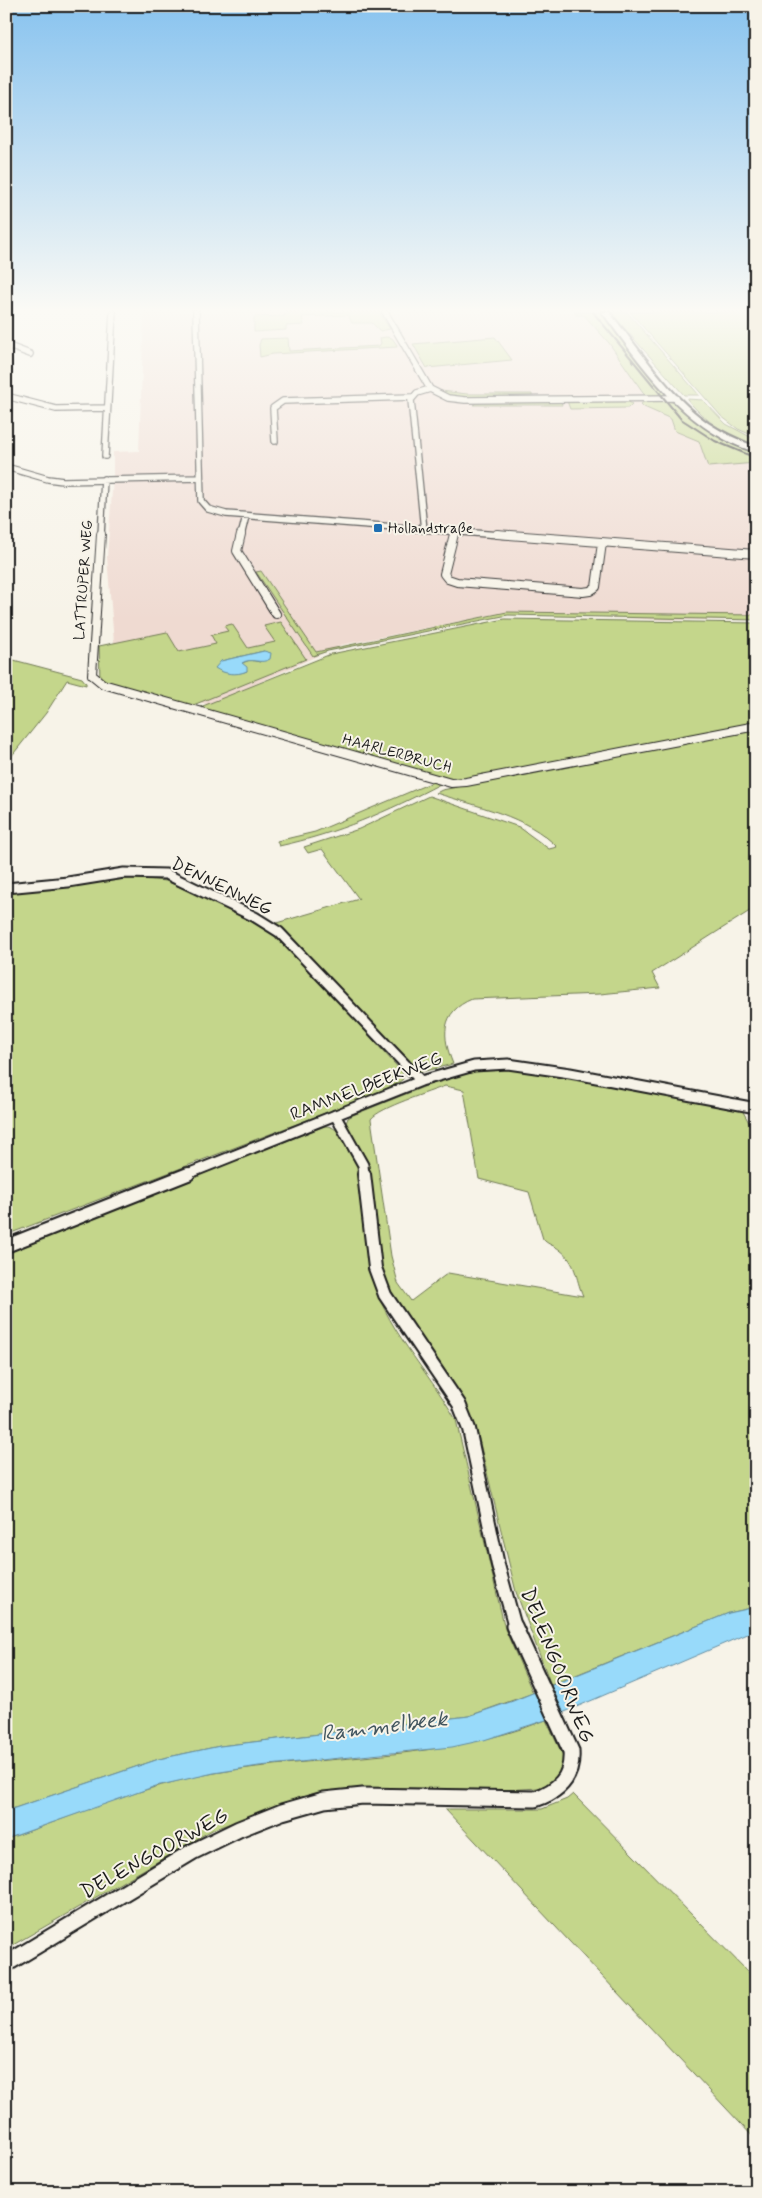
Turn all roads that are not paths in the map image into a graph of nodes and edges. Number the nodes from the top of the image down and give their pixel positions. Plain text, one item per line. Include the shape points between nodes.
1 (107, 415) edge
2 (200, 415) edge
3 (273, 415) edge
4 (414, 415) edge
5 (694, 415) edge
6 (275, 441) dead end
7 (756, 450) edge
8 (105, 456) dead end
9 (6, 467) edge
10 (200, 478) junction
11 (104, 480) junction
12 (246, 516) junction
13 (424, 530) junction
14 (455, 532) junction
15 (602, 542) junction
16 (756, 554) edge
17 (276, 614) dead end
18 (96, 680) joint
19 (756, 726) edge
20 (6, 888) edge
21 (421, 1081) junction
22 (756, 1108) edge
23 (335, 1115) junction
24 (6, 1246) edge
25 (6, 1964) edge

1 - 8 street
2 - 10 street
3 - 6 street
4 - 13 street
5 - 7 main road via 705,424
9 - 11 street via 54,480
10 - 11 street
10 - 12 street via 201,501 205,508
11 - 18 street, LATTRUPER WEG via 92,656 92,675
12 - 13 street
12 - 17 street via 237,551
13 - 14 street
14 - 15 street
14 - 15 street via 444,574 448,579 551,590 583,592 596,587
15 - 16 street
18 - 19 street, HAARLERBRUCH via 450,783
20 - 21 street, DENNENWEG via 124,873 172,876 279,932
21 - 22 street, RAMMELBEEKWEG via 474,1066 508,1064
21 - 23 street, RAMMELBEEKWEG
23 - 24 street, RAMMELBEEKWEG
23 - 25 street, DELENGOORWEG via 363,1165 375,1268 385,1294 459,1404 469,1429 515,1628 571,1752 572,1761 566,1780 549,1796 535,1799 363,1796 324,1800 282,1812 192,1852

